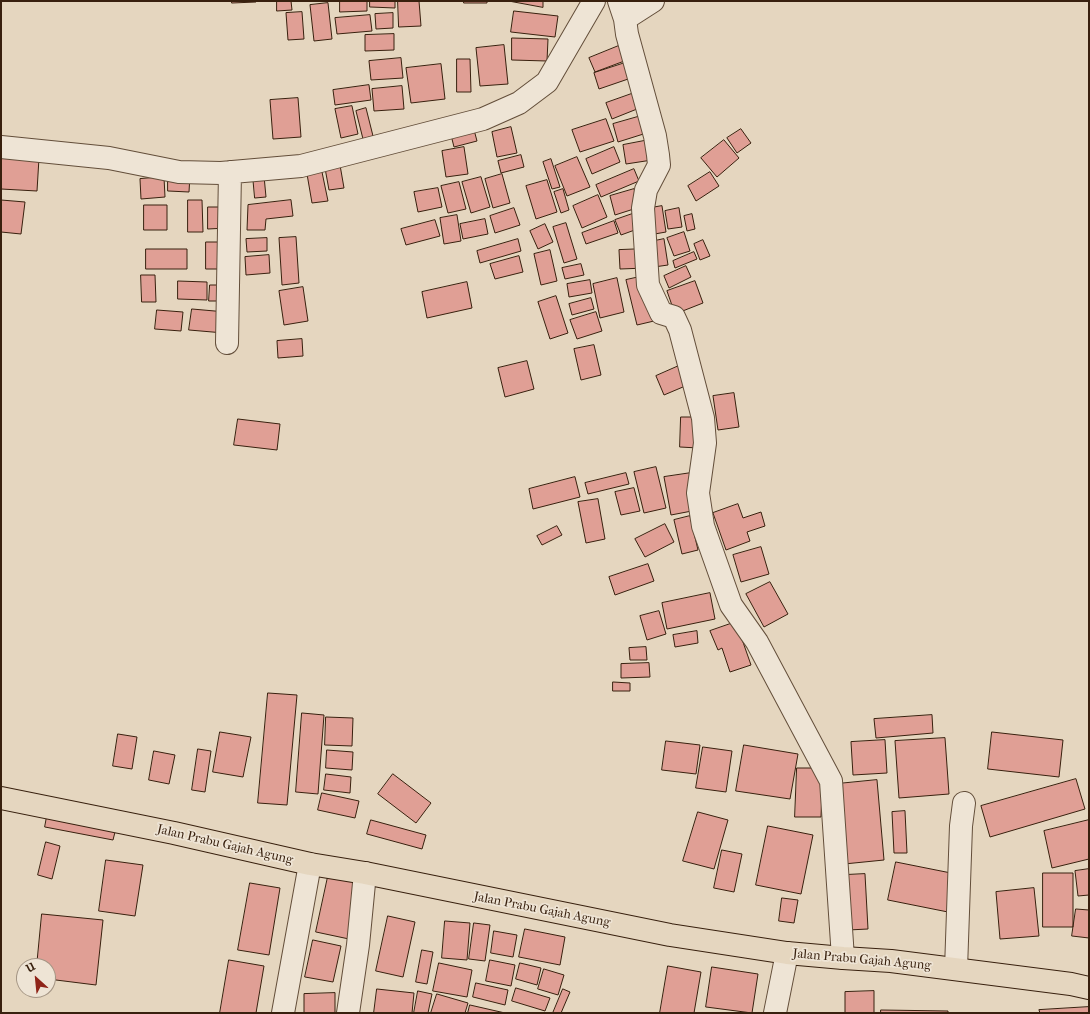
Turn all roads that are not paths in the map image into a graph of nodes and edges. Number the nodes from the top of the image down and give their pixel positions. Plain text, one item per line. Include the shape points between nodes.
1 (594, 1) edge
2 (653, 1) edge
3 (622, 10) edge
4 (1, 147) edge
5 (230, 172) junction
6 (227, 343) dead end
7 (1, 798) edge
8 (964, 804) dead end
9 (310, 864) junction
10 (365, 873) junction
11 (787, 953) junction
12 (843, 958) junction
13 (956, 969) junction
14 (1089, 988) edge
15 (283, 1013) edge
16 (348, 1013) edge
17 (775, 1013) edge

1 - 5 street via 547,82 519,102 484,119 301,166
2 - 3 street
3 - 12 street via 659,165 646,190 642,208 648,285 661,313 674,317 680,330 703,418 705,443 698,493 703,526 731,605 757,642 831,781
4 - 5 street via 109,158 179,172
5 - 6 street
7 - 9 highway, Jalan Prabu Gajah Agung
8 - 13 street
9 - 10 highway, Jalan Prabu Gajah Agung
9 - 15 street
10 - 11 highway, Jalan Prabu Gajah Agung via 670,935
10 - 16 street
11 - 12 highway, Jalan Prabu Gajah Agung
11 - 17 street
12 - 13 highway, Jalan Prabu Gajah Agung
13 - 14 highway, Jalan Prabu Gajah Agung

